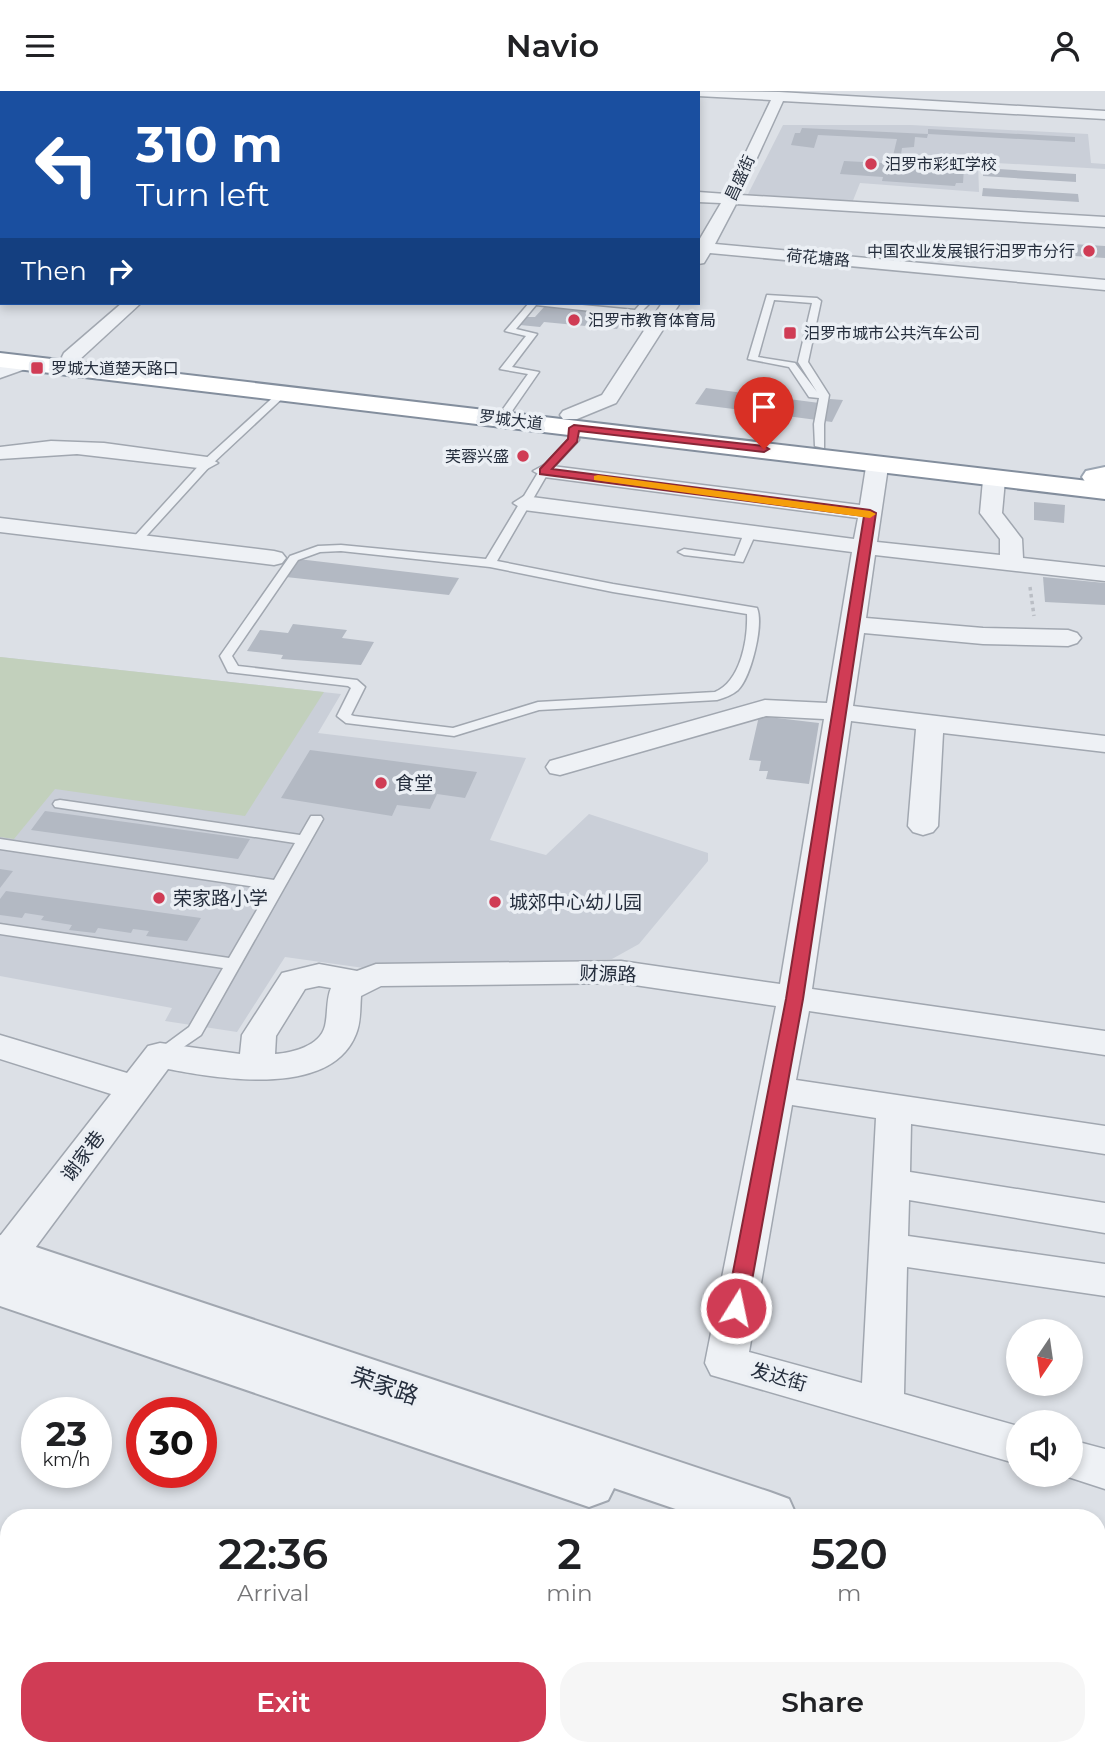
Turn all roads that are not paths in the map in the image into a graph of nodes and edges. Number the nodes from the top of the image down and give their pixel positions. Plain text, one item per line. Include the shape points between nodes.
1 (832, 91) edge
2 (700, 92) edge
3 (779, 96) junction
4 (844, 99) junction
5 (1105, 115) edge
6 (700, 197) edge
7 (731, 199) junction
8 (1105, 222) edge
9 (701, 251) edge
10 (1105, 285) edge
11 (130, 305) edge
12 (533, 305) edge
13 (555, 305) edge
14 (644, 305) edge
15 (670, 305) edge
16 (0, 348) edge
17 (71, 356) junction
18 (12, 362) edge
19 (0, 372) edge
20 (282, 394) junction
21 (824, 395) junction
22 (508, 409) junction
23 (572, 421) junction
24 (820, 446) junction
25 (0, 453) edge
26 (207, 463) junction
27 (877, 467) dead end
28 (544, 471) junction
29 (994, 480) dead end
30 (1102, 480) edge
31 (524, 503) junction
32 (870, 513) junction
33 (0, 525) edge
34 (750, 533) junction
35 (136, 541) junction
36 (864, 547) junction
37 (684, 552) dead end
38 (274, 558) dead end
39 (489, 563) junction
40 (1020, 564) junction
41 (1105, 573) edge
42 (852, 624) junction
43 (1068, 638) dead end
44 (839, 712) junction
45 (930, 724) junction
46 (1105, 744) edge
47 (560, 767) dead end
48 (60, 804) dead end
49 (316, 819) dead end
50 (923, 826) dead end
51 (304, 840) junction
52 (0, 844) edge
53 (277, 885) junction
54 (0, 929) edge
55 (232, 964) junction
56 (357, 982) junction
57 (794, 999) junction
58 (1105, 1043) edge
59 (0, 1047) edge
60 (160, 1055) junction
61 (256, 1069) junction
62 (134, 1088) junction
63 (777, 1090) junction
64 (894, 1108) junction
65 (1105, 1140) edge
66 (891, 1183) junction
67 (1105, 1218) edge
68 (888, 1249) junction
69 (2, 1265) edge
70 (1105, 1280) edge
71 (881, 1406) junction
72 (1006, 1441) edge
73 (1083, 1463) edge
74 (1105, 1469) edge
75 (668, 1509) edge
76 (746, 1509) edge

1 - 4 street
2 - 3 street
3 - 4 street
3 - 7 street, 昌盛街
4 - 5 street
6 - 7 street
7 - 8 street
7 - 9 street, 昌盛街
9 - 10 street, 荷花塘路
11 - 17 street
12 - 22 lane via 510,331 532,334 505,369 534,372
13 - 14 lane via 637,313
15 - 23 street via 609,399
16 - 17 highway, 罗城大道
17 - 22 highway, 罗城大道
18 - 19 street
18 - 20 highway, 罗城大道
20 - 23 highway, 罗城大道
20 - 26 lane
21 - 21 lane via 803,362 817,301 770,297 753,359 792,365 812,395
21 - 24 lane
22 - 23 highway, 罗城大道
23 - 24 highway, 罗城大道
23 - 28 lane via 574,440
23 - 30 highway, 罗城大道
24 - 30 highway, 罗城大道
25 - 26 street via 26,447 69,447
26 - 35 lane
27 - 32 street, 发达街
28 - 31 lane
28 - 32 street
29 - 40 street via 991,513 1011,539
31 - 34 street
31 - 39 lane
32 - 36 street, 发达街
33 - 35 street
34 - 36 street
34 - 37 lane via 739,560
35 - 38 street
36 - 40 street
36 - 42 street, 发达街
39 - 39 lane via 754,611 755,622 737,682 729,691 694,699 538,706 454,732 351,720 344,716 358,687 352,683 233,669 226,656 294,558 318,549
40 - 41 street
42 - 43 street via 983,636
42 - 44 street, 发达街
44 - 45 street
44 - 47 street via 765,708
44 - 57 street, 发达街
45 - 46 street
45 - 50 street
48 - 51 lane
49 - 51 lane
51 - 53 lane
52 - 53 lane
53 - 55 lane
54 - 55 lane
55 - 60 lane via 195,1031
56 - 57 street, 财源路 via 376,975 621,972
56 - 61 street via 343,997 338,1037 319,1055
56 - 61 street via 320,975 294,981 260,1035
57 - 58 street, 财源路
57 - 63 street, 发达街
59 - 62 street
60 - 61 street
60 - 62 street, 谢家巷
62 - 69 street, 谢家巷
63 - 64 street
63 - 71 street, 发达街 via 726,1363
64 - 65 street
64 - 66 street
66 - 67 street
66 - 68 street
68 - 70 street
68 - 71 street
69 - 75 street, 荣家路
69 - 76 street, 荣家路
71 - 72 street, 发达街
73 - 74 street

